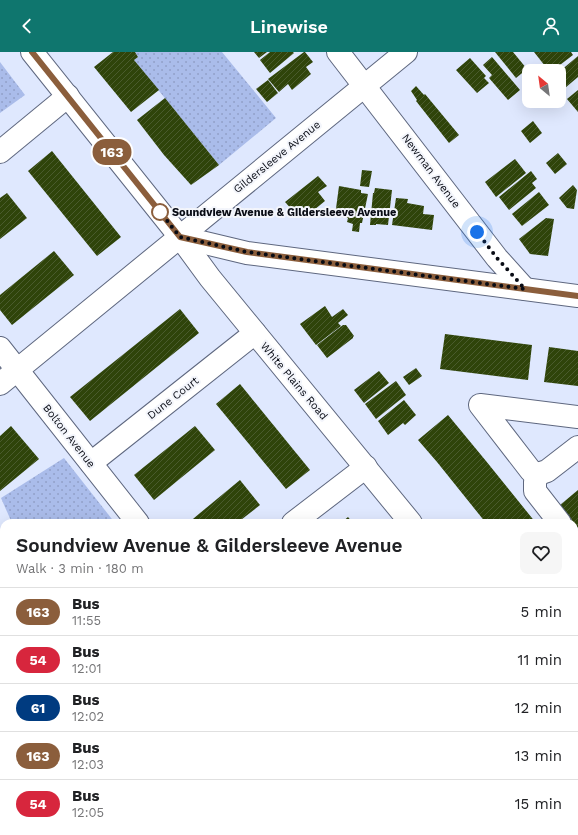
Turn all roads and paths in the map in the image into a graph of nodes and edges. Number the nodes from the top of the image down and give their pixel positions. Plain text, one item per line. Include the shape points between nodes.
1 (32, 52) edge
2 (338, 52) edge
3 (406, 52) edge
4 (365, 86) junction
5 (68, 96) junction
6 (0, 152) edge
7 (180, 237) junction
8 (525, 289) junction
9 (578, 296) edge
10 (255, 333) junction
11 (0, 348) edge
12 (18, 370) junction
13 (0, 384) edge
14 (578, 417) edge
15 (578, 447) edge
16 (91, 463) junction
17 (366, 467) junction
18 (538, 474) junction
19 (135, 519) edge
20 (299, 519) edge
21 (408, 519) edge
22 (557, 519) edge

1 - 5 street, White Plains Road
2 - 4 street, Newman Avenue
3 - 4 street, Gildersleeve Avenue
4 - 7 street, Gildersleeve Avenue
4 - 8 street, Newman Avenue via 497,258
5 - 6 street
5 - 7 street, White Plains Road
7 - 8 street via 247,252
7 - 10 street, White Plains Road
7 - 12 street, Gildersleeve Avenue
8 - 9 street
10 - 16 street, Dune Court
10 - 17 street, White Plains Road
11 - 12 street, Bolton Avenue
12 - 13 street, Gildersleeve Avenue
12 - 16 street, Bolton Avenue
14 - 18 street via 480,405 531,471
15 - 18 street via 547,471
16 - 19 street, Bolton Avenue
17 - 20 street
17 - 21 street, White Plains Road
18 - 22 street via 535,491

